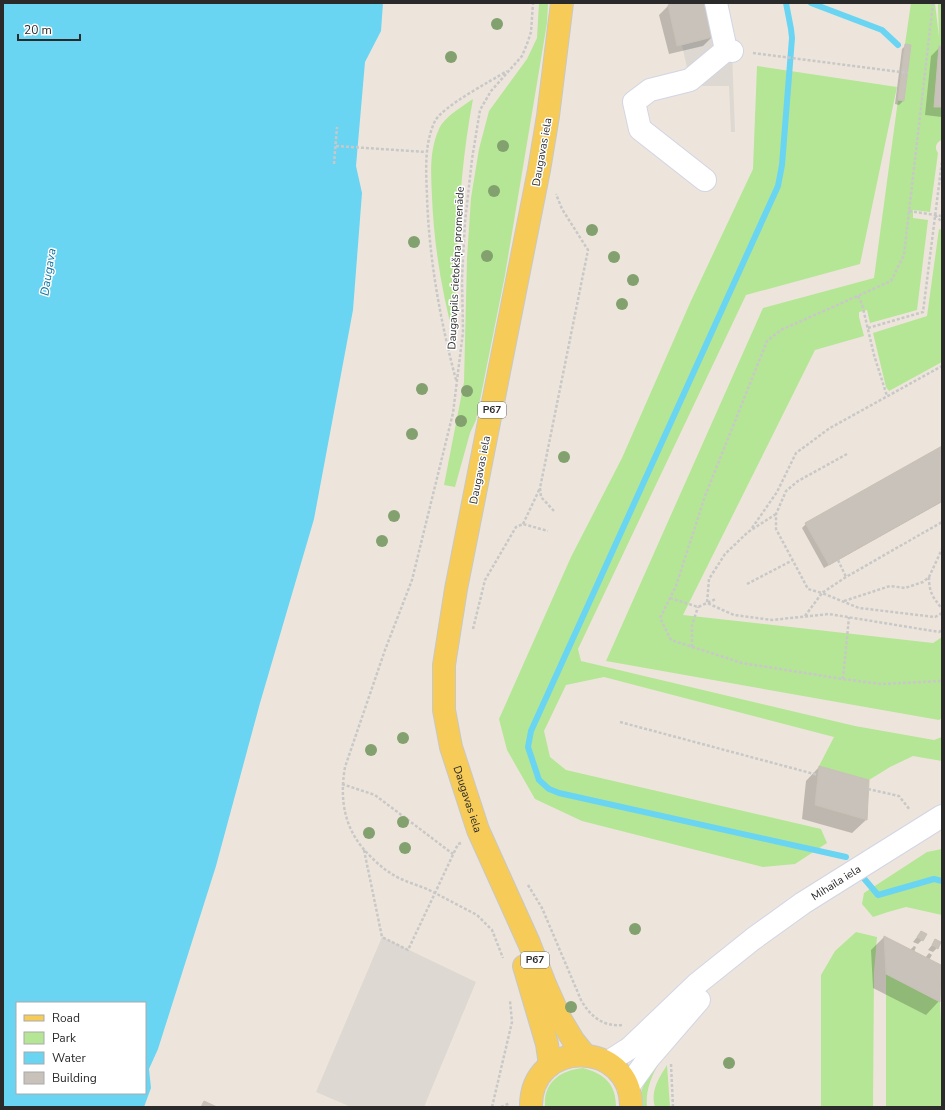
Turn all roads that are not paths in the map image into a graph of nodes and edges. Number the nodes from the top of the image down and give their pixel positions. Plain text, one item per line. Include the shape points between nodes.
1 (562, 3) edge
2 (716, 3) edge
3 (705, 180) dead end
4 (933, 822) edge
5 (491, 862) junction
6 (734, 955) junction
7 (585, 1055) junction
8 (608, 1062) junction
9 (550, 1065) junction
10 (630, 1097) edge
11 (530, 1107) edge

1 - 5 main road, Daugavas iela / P67 via 539,170 456,589 444,665 444,710 451,747
2 - 3 street via 729,50 690,80 650,90 634,102 640,129
4 - 6 street, Mihaila iela via 803,903
5 - 7 main road, Daugavas iela / P67 via 561,1020
5 - 9 main road, Daugavas iela / P67 via 537,1008
6 - 8 street, Mihaila iela via 698,983 630,1048
6 - 10 street, Mihaila iela via 648,1059
7 - 8 main road
7 - 9 main road via 567,1057
8 - 10 main road via 621,1075
9 - 11 main road via 535,1083

